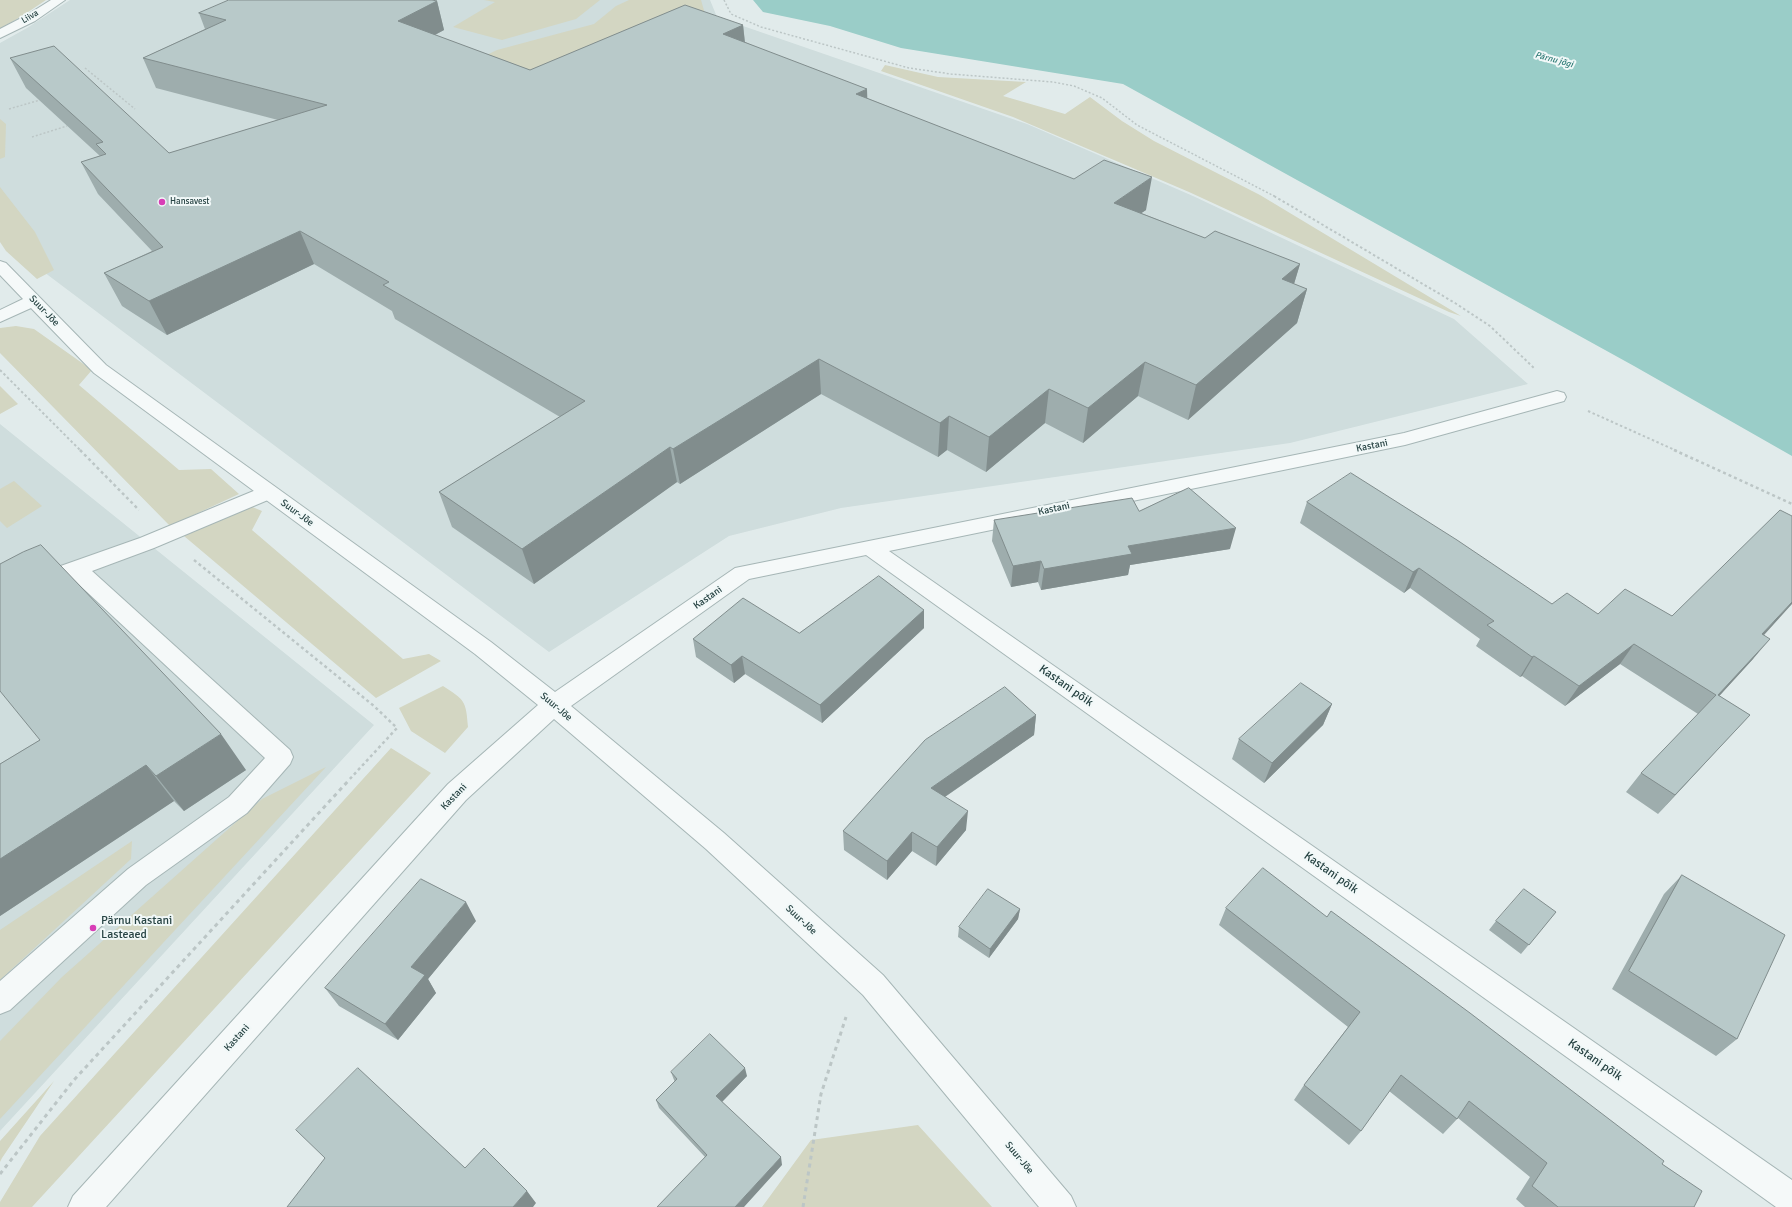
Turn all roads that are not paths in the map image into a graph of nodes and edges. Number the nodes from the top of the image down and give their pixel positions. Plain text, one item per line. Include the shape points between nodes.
1 (59, 0) edge
2 (0, 34) edge
3 (0, 266) edge
4 (34, 300) junction
5 (0, 317) edge
6 (1557, 397) road end
7 (268, 492) junction
8 (869, 547) junction
9 (76, 569) junction
10 (48, 580) edge
11 (554, 705) junction
12 (0, 1000) edge
13 (1792, 1199) edge
14 (84, 1207) edge
15 (1060, 1207) edge

1 - 2 street, Liiva
3 - 4 street, Suur-Jõe
4 - 5 street
4 - 7 street, Suur-Jõe via 100,369
6 - 8 street, Kastani via 1405,439
7 - 9 street via 164,536
7 - 11 street, Suur-Jõe via 483,648
8 - 11 street, Kastani via 743,573
8 - 13 street, Kastani põik
9 - 10 street
9 - 12 street via 281,757 238,805 137,877
11 - 14 street, Kastani via 457,792
11 - 15 street, Suur-Jõe via 715,841 873,986

